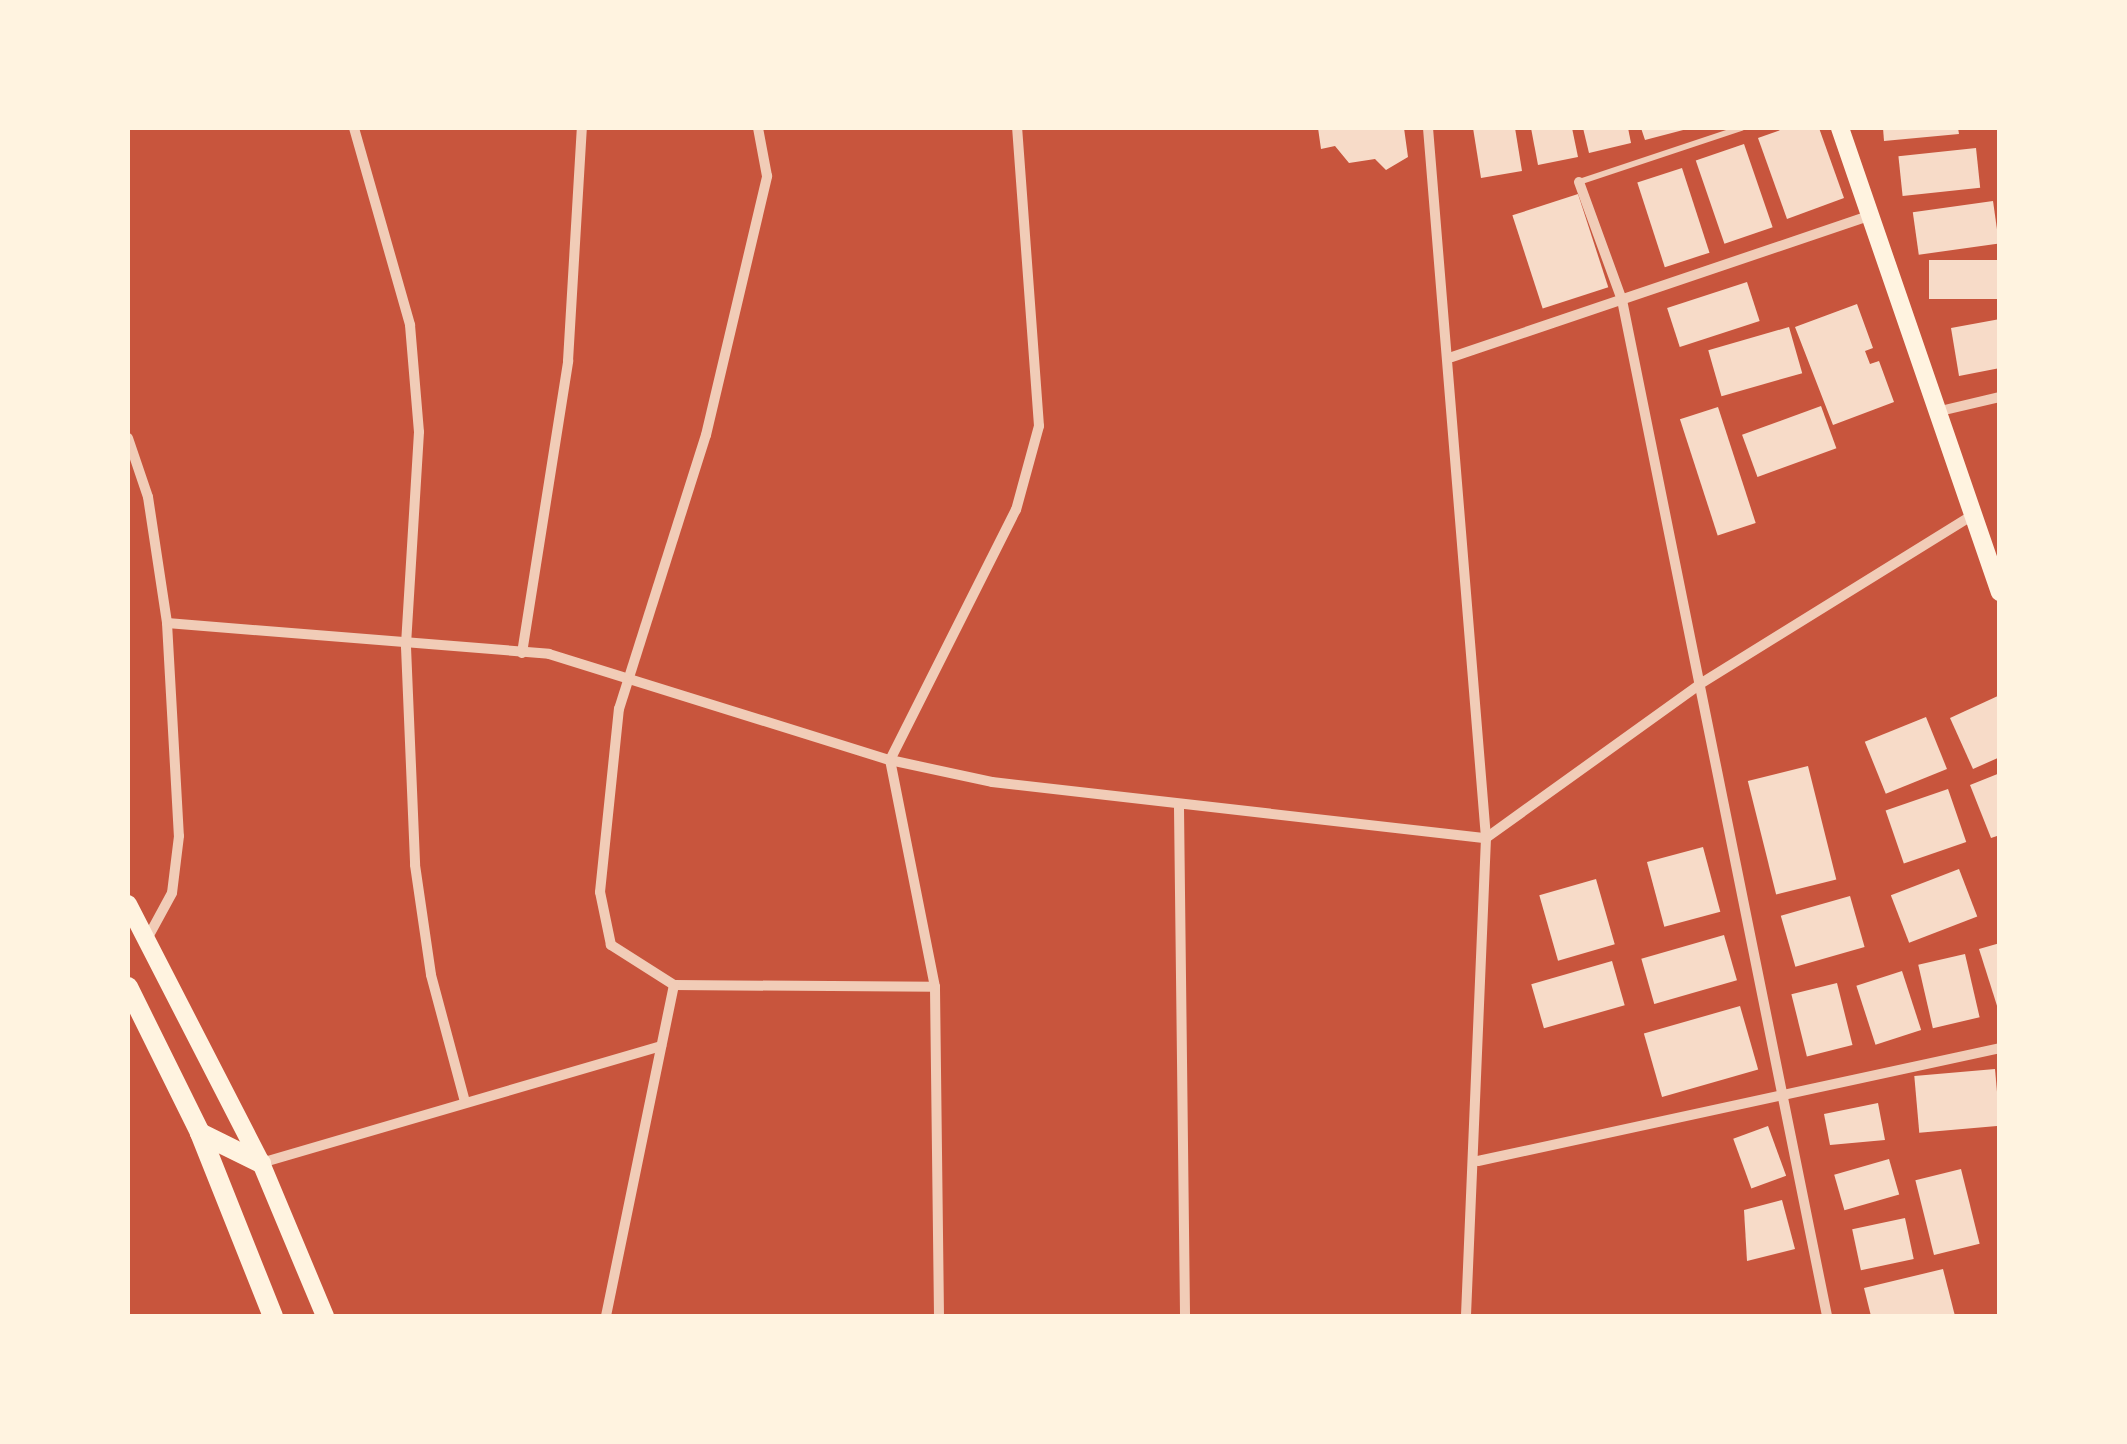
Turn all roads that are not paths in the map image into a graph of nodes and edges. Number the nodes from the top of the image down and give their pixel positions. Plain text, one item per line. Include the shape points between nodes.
1 (354, 128) edge
2 (582, 128) edge
3 (758, 128) edge
4 (1018, 128) edge
5 (1428, 128) edge
6 (1741, 128) edge
7 (1840, 128) edge
8 (1579, 182) joint
9 (1868, 216) junction
10 (1622, 300) junction
11 (1452, 357) junction
12 (2000, 397) edge
13 (1935, 412) junction
14 (128, 438) edge
15 (1971, 516) junction
16 (2000, 592) edge
17 (167, 624) junction
18 (406, 646) junction
19 (522, 653) junction
20 (631, 675) junction
21 (1700, 684) junction
22 (890, 760) junction
23 (1179, 808) junction
24 (1486, 838) junction
25 (128, 904) edge
26 (147, 938) junction
27 (674, 985) junction
28 (128, 987) edge
29 (935, 987) junction
30 (661, 1046) junction
31 (2000, 1048) edge
32 (1776, 1097) junction
33 (465, 1102) junction
34 (200, 1133) junction
35 (1478, 1161) junction
36 (261, 1162) junction
37 (273, 1316) edge
38 (325, 1316) edge
39 (606, 1316) edge
40 (940, 1316) edge
41 (1186, 1316) edge
42 (1466, 1316) edge
43 (1826, 1316) edge

1 - 18 street via 410,324 419,512
2 - 19 street via 568,361
3 - 20 street via 762,195 706,435
4 - 22 street via 1039,426 1016,510
5 - 11 street
6 - 8 lane
7 - 9 main road
8 - 10 street
9 - 10 street
9 - 13 main road
10 - 11 street
10 - 21 street
11 - 24 street
12 - 13 street
13 - 15 main road
14 - 17 street via 148,496
15 - 16 main road
15 - 21 street
17 - 18 street
17 - 26 street via 179,836 172,893
18 - 19 street
18 - 33 street via 415,865
19 - 20 street
20 - 22 street
20 - 27 street via 600,892 611,945
21 - 24 street
21 - 32 street
22 - 23 street
22 - 29 street
23 - 24 street
23 - 41 street
24 - 35 street
25 - 26 main road
26 - 36 main road
27 - 29 street
27 - 30 street
28 - 34 highway
29 - 40 street
30 - 33 street
30 - 39 street
31 - 32 street
32 - 35 street
32 - 43 street
33 - 36 street
34 - 36 highway
34 - 37 highway
35 - 42 street
36 - 38 main road

